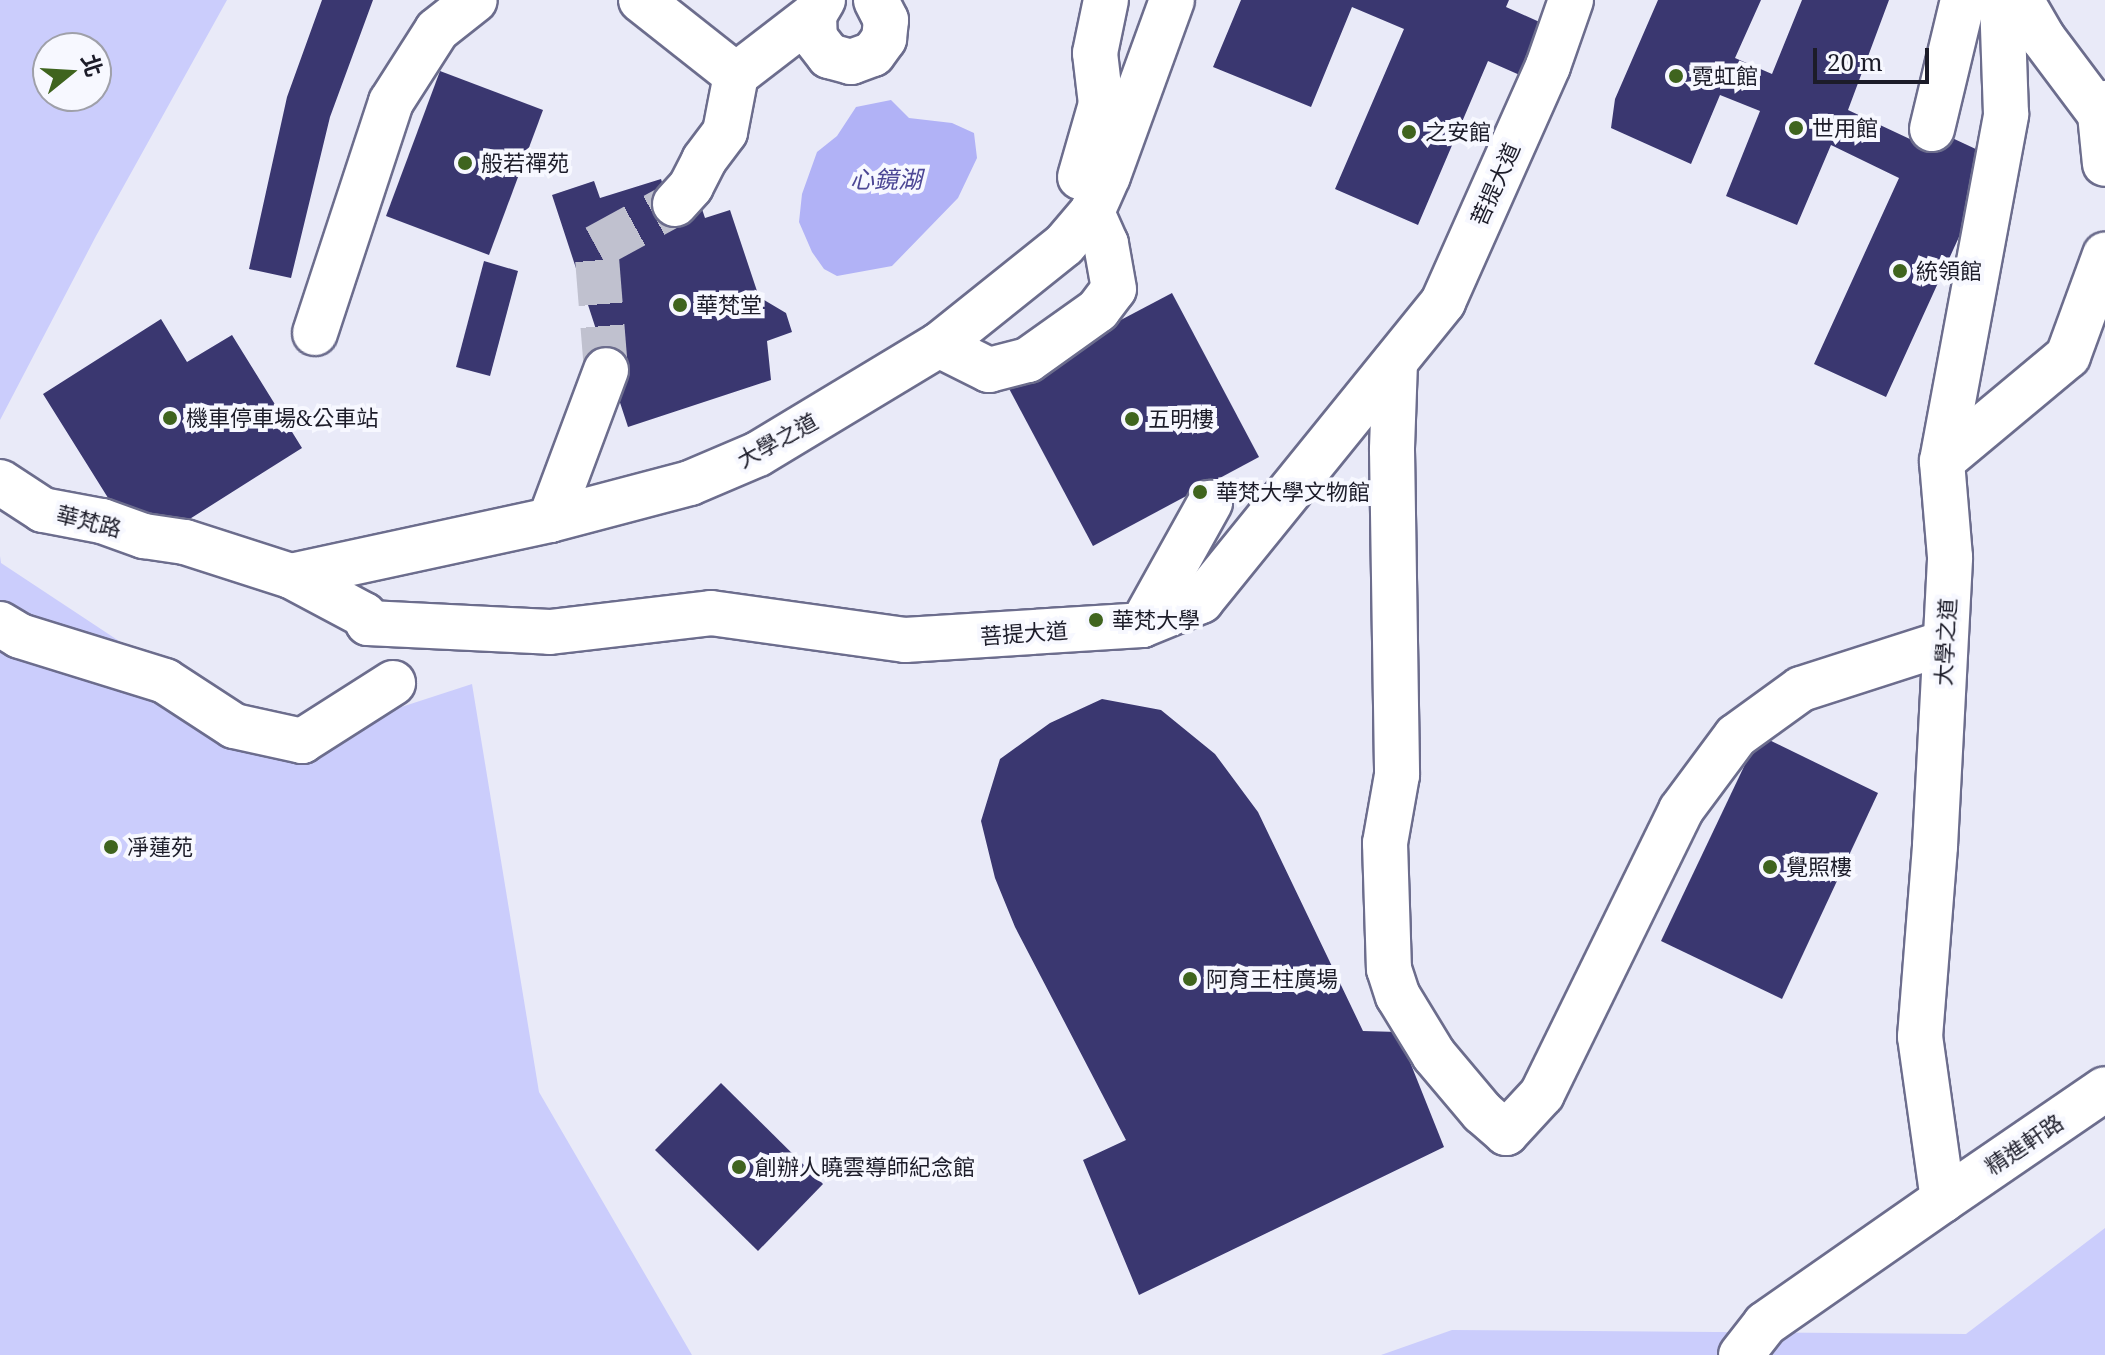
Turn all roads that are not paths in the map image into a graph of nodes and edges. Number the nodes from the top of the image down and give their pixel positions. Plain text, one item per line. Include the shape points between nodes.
1 (475, 0) edge
2 (641, 0) edge
3 (876, 0) edge
4 (1106, 0) edge
5 (1172, 0) edge
6 (1571, 0) edge
7 (1963, 0) edge
8 (2002, 0) edge
9 (2021, 0) edge
10 (819, 7) edge
11 (736, 75) junction
12 (2102, 108) edge
13 (1932, 129) dead end
14 (2105, 164) edge
15 (675, 204) tunnel mouth
16 (1092, 212) junction
17 (1064, 245) junction
18 (2105, 255) edge
19 (315, 333) dead end
20 (939, 345) junction
21 (1395, 362) junction
22 (606, 370) tunnel mouth
23 (1942, 461) junction
24 (0, 482) edge
25 (1210, 503) dead end
26 (550, 520) junction
27 (185, 542) joint
28 (291, 576) junction
29 (0, 624) edge
30 (1142, 625) junction
31 (1944, 643) junction
32 (393, 683) dead end
33 (2105, 1089) edge
34 (1943, 1200) junction
35 (1741, 1355) edge

1 - 19 street via 437,30 391,102
2 - 11 street
3 - 10 street via 886,30 881,45 863,60 839,61 820,48 813,26
4 - 17 street via 1095,53 1101,104 1070,206
5 - 16 street, 大學之道
6 - 21 street, 菩提大道 via 1548,66 1443,302
7 - 13 street
8 - 23 street, 大學之道 via 2006,114
9 - 12 street via 2043,38
10 - 11 street
11 - 15 street via 725,132
12 - 14 street
16 - 17 street, 大學之道
16 - 20 street via 1106,244 1114,289 1098,310 1028,360 989,370
17 - 20 street, 大學之道
18 - 23 street via 2068,356
20 - 26 street, 大學之道 via 758,454 690,483
21 - 30 street, 菩提大道 via 1201,601
21 - 31 street via 1397,775 1385,843 1389,969 1398,996 1434,1055 1506,1133 1542,1094 1681,810 1736,736 1801,689
22 - 26 street
23 - 31 street, 大學之道 via 1950,557
24 - 27 street, 華梵路 via 43,510
25 - 30 street
26 - 28 street, 大學之道
27 - 28 street, 大學之道
28 - 30 street, 菩提大道 via 364,615 368,623 550,632 711,613 905,640
29 - 32 street via 20,636 165,681 234,726 302,741
31 - 34 street, 大學之道 via 1920,1037
33 - 34 street, 精進軒路
34 - 35 street via 1765,1324

